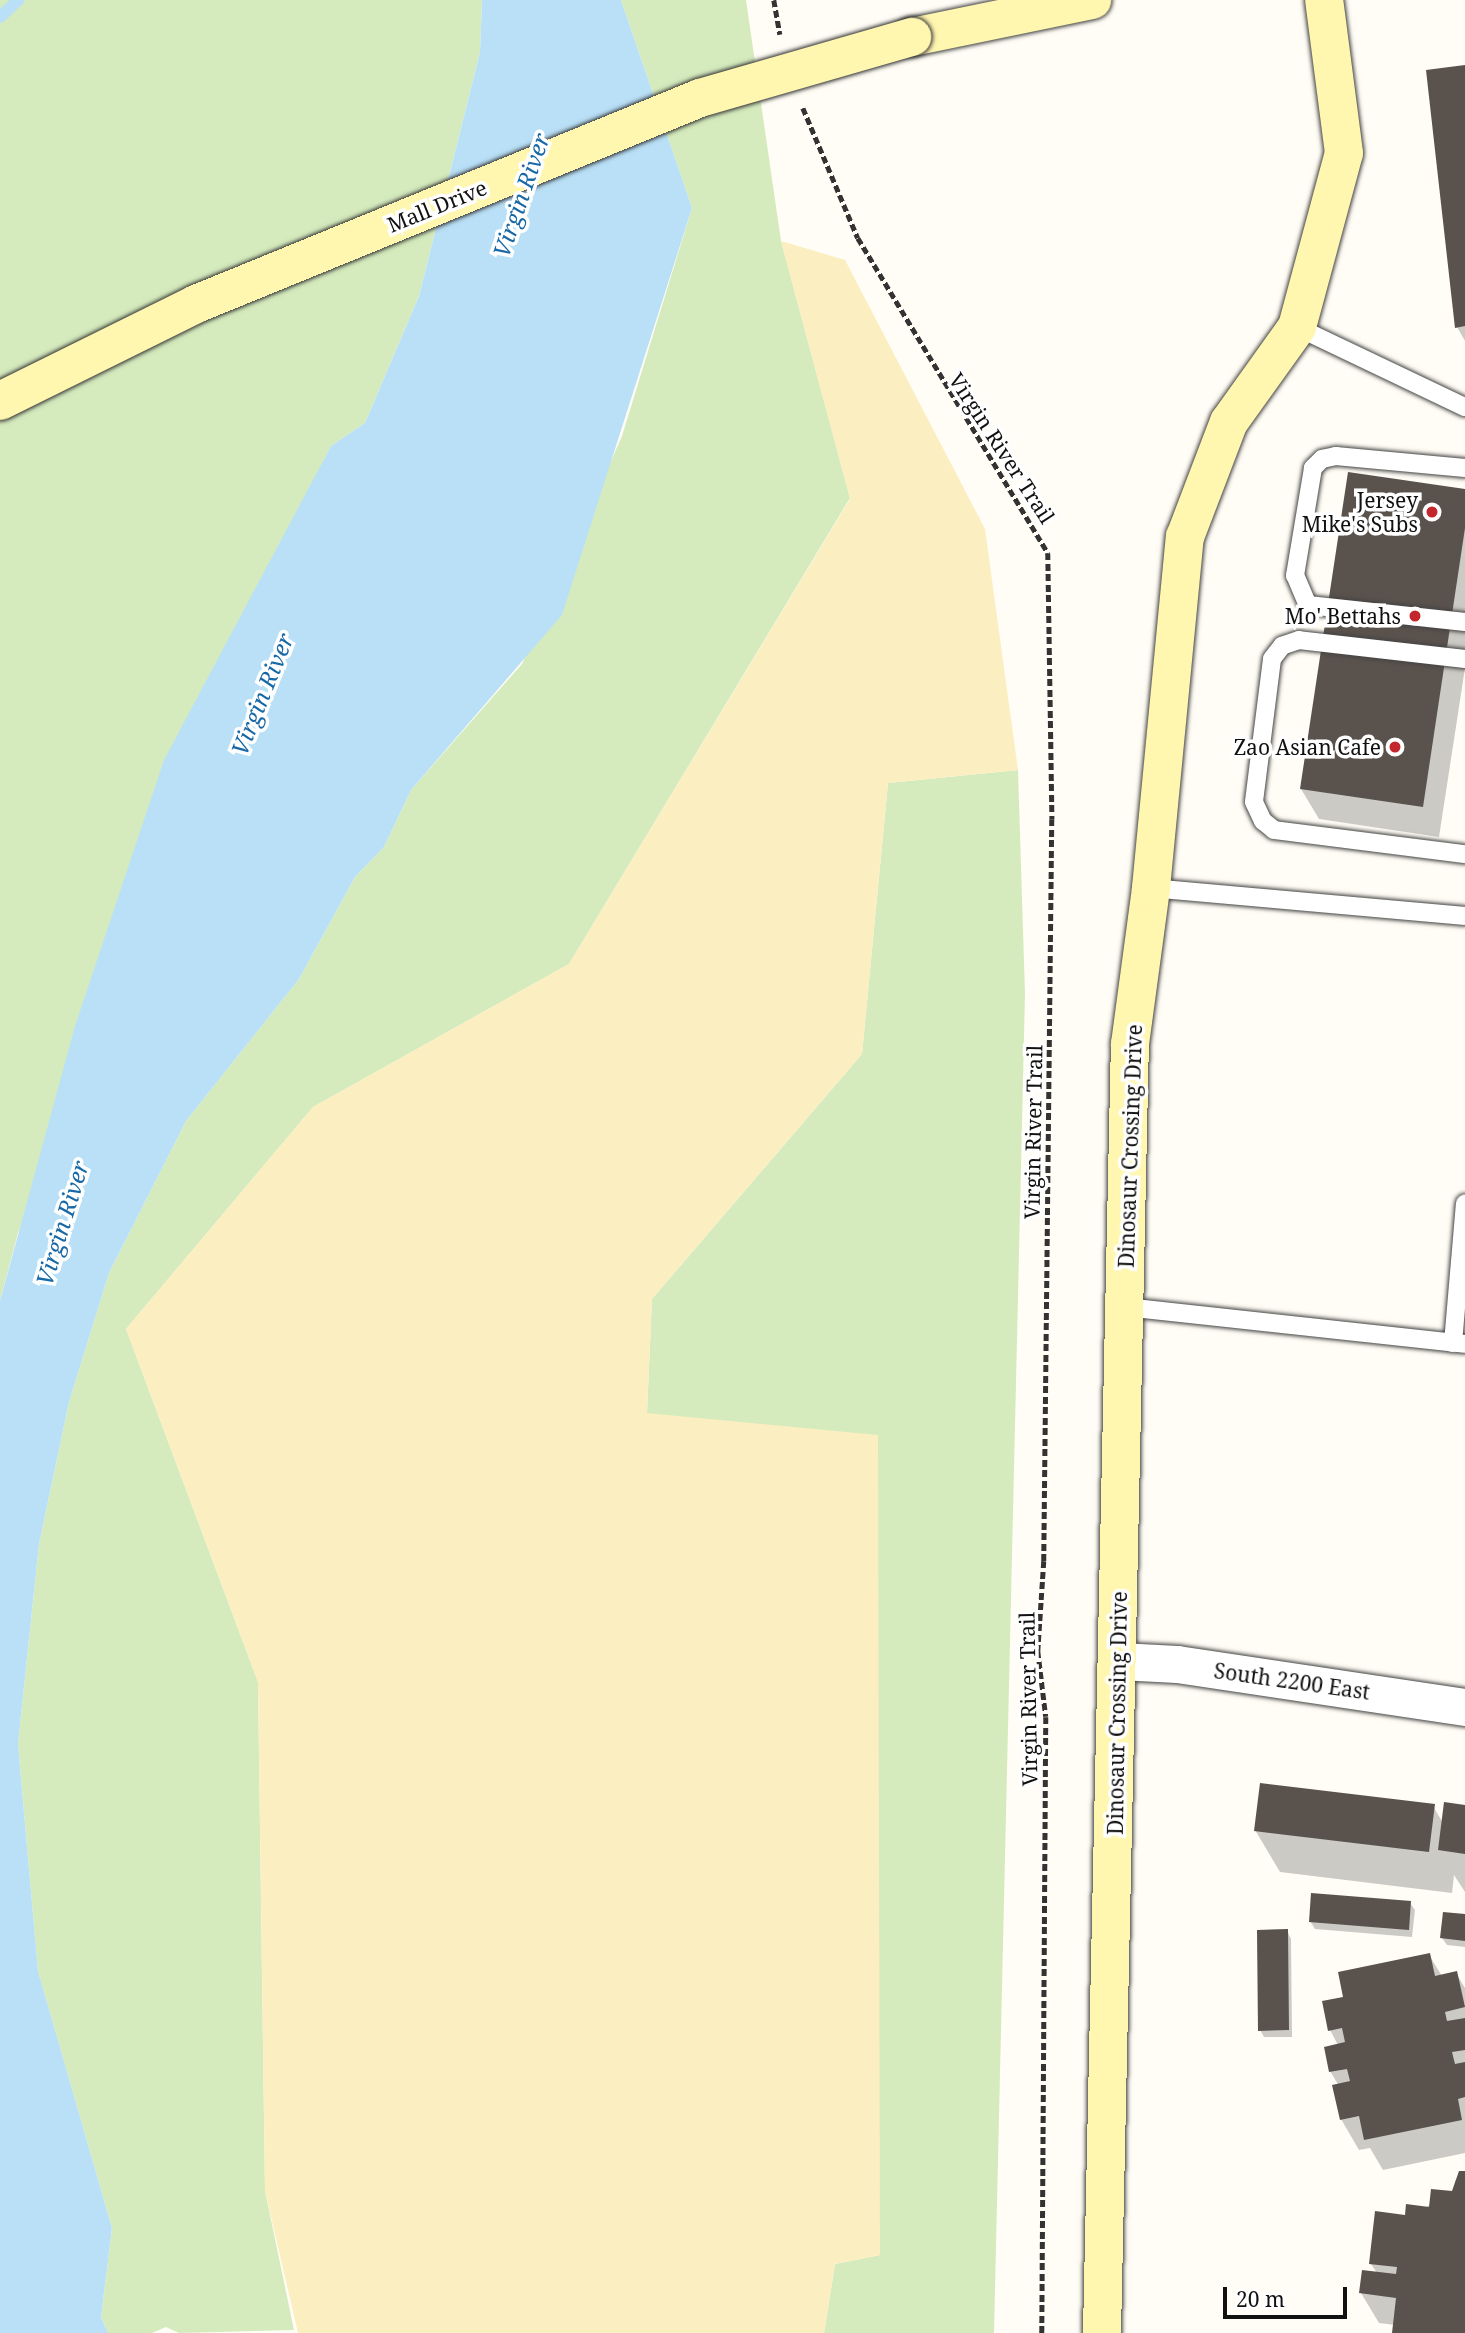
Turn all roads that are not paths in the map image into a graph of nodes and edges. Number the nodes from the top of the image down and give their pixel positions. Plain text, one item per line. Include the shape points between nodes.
1 (1091, 0) edge
2 (1324, 0) edge
3 (1297, 327) junction
4 (0, 401) edge
5 (1465, 407) edge
6 (1465, 468) edge
7 (1465, 622) edge
8 (1465, 659) edge
9 (1465, 854) edge
10 (1151, 888) junction
11 (1465, 916) edge
12 (1465, 1204) edge
13 (1125, 1307) junction
14 (1459, 1343) edge
15 (1119, 1661) junction
16 (1465, 1707) edge
17 (1102, 2333) edge

1 - 4 street, Mall Drive, bridge via 912,37 700,98 196,304
2 - 3 street, Dinosaur Crossing Drive via 1345,153
3 - 5 lane
3 - 10 street, Dinosaur Crossing Drive via 1229,422 1185,537
6 - 7 lane via 1336,456 1322,459 1312,468 1295,575 1308,605
8 - 9 lane via 1299,640 1282,646 1272,659 1254,802 1263,821 1274,830
10 - 11 lane
10 - 13 street, Dinosaur Crossing Drive via 1130,1044
12 - 14 lane
13 - 14 lane
13 - 15 street, Dinosaur Crossing Drive
15 - 16 street, South 2200 East via 1177,1664
15 - 17 street, Dinosaur Crossing Drive

